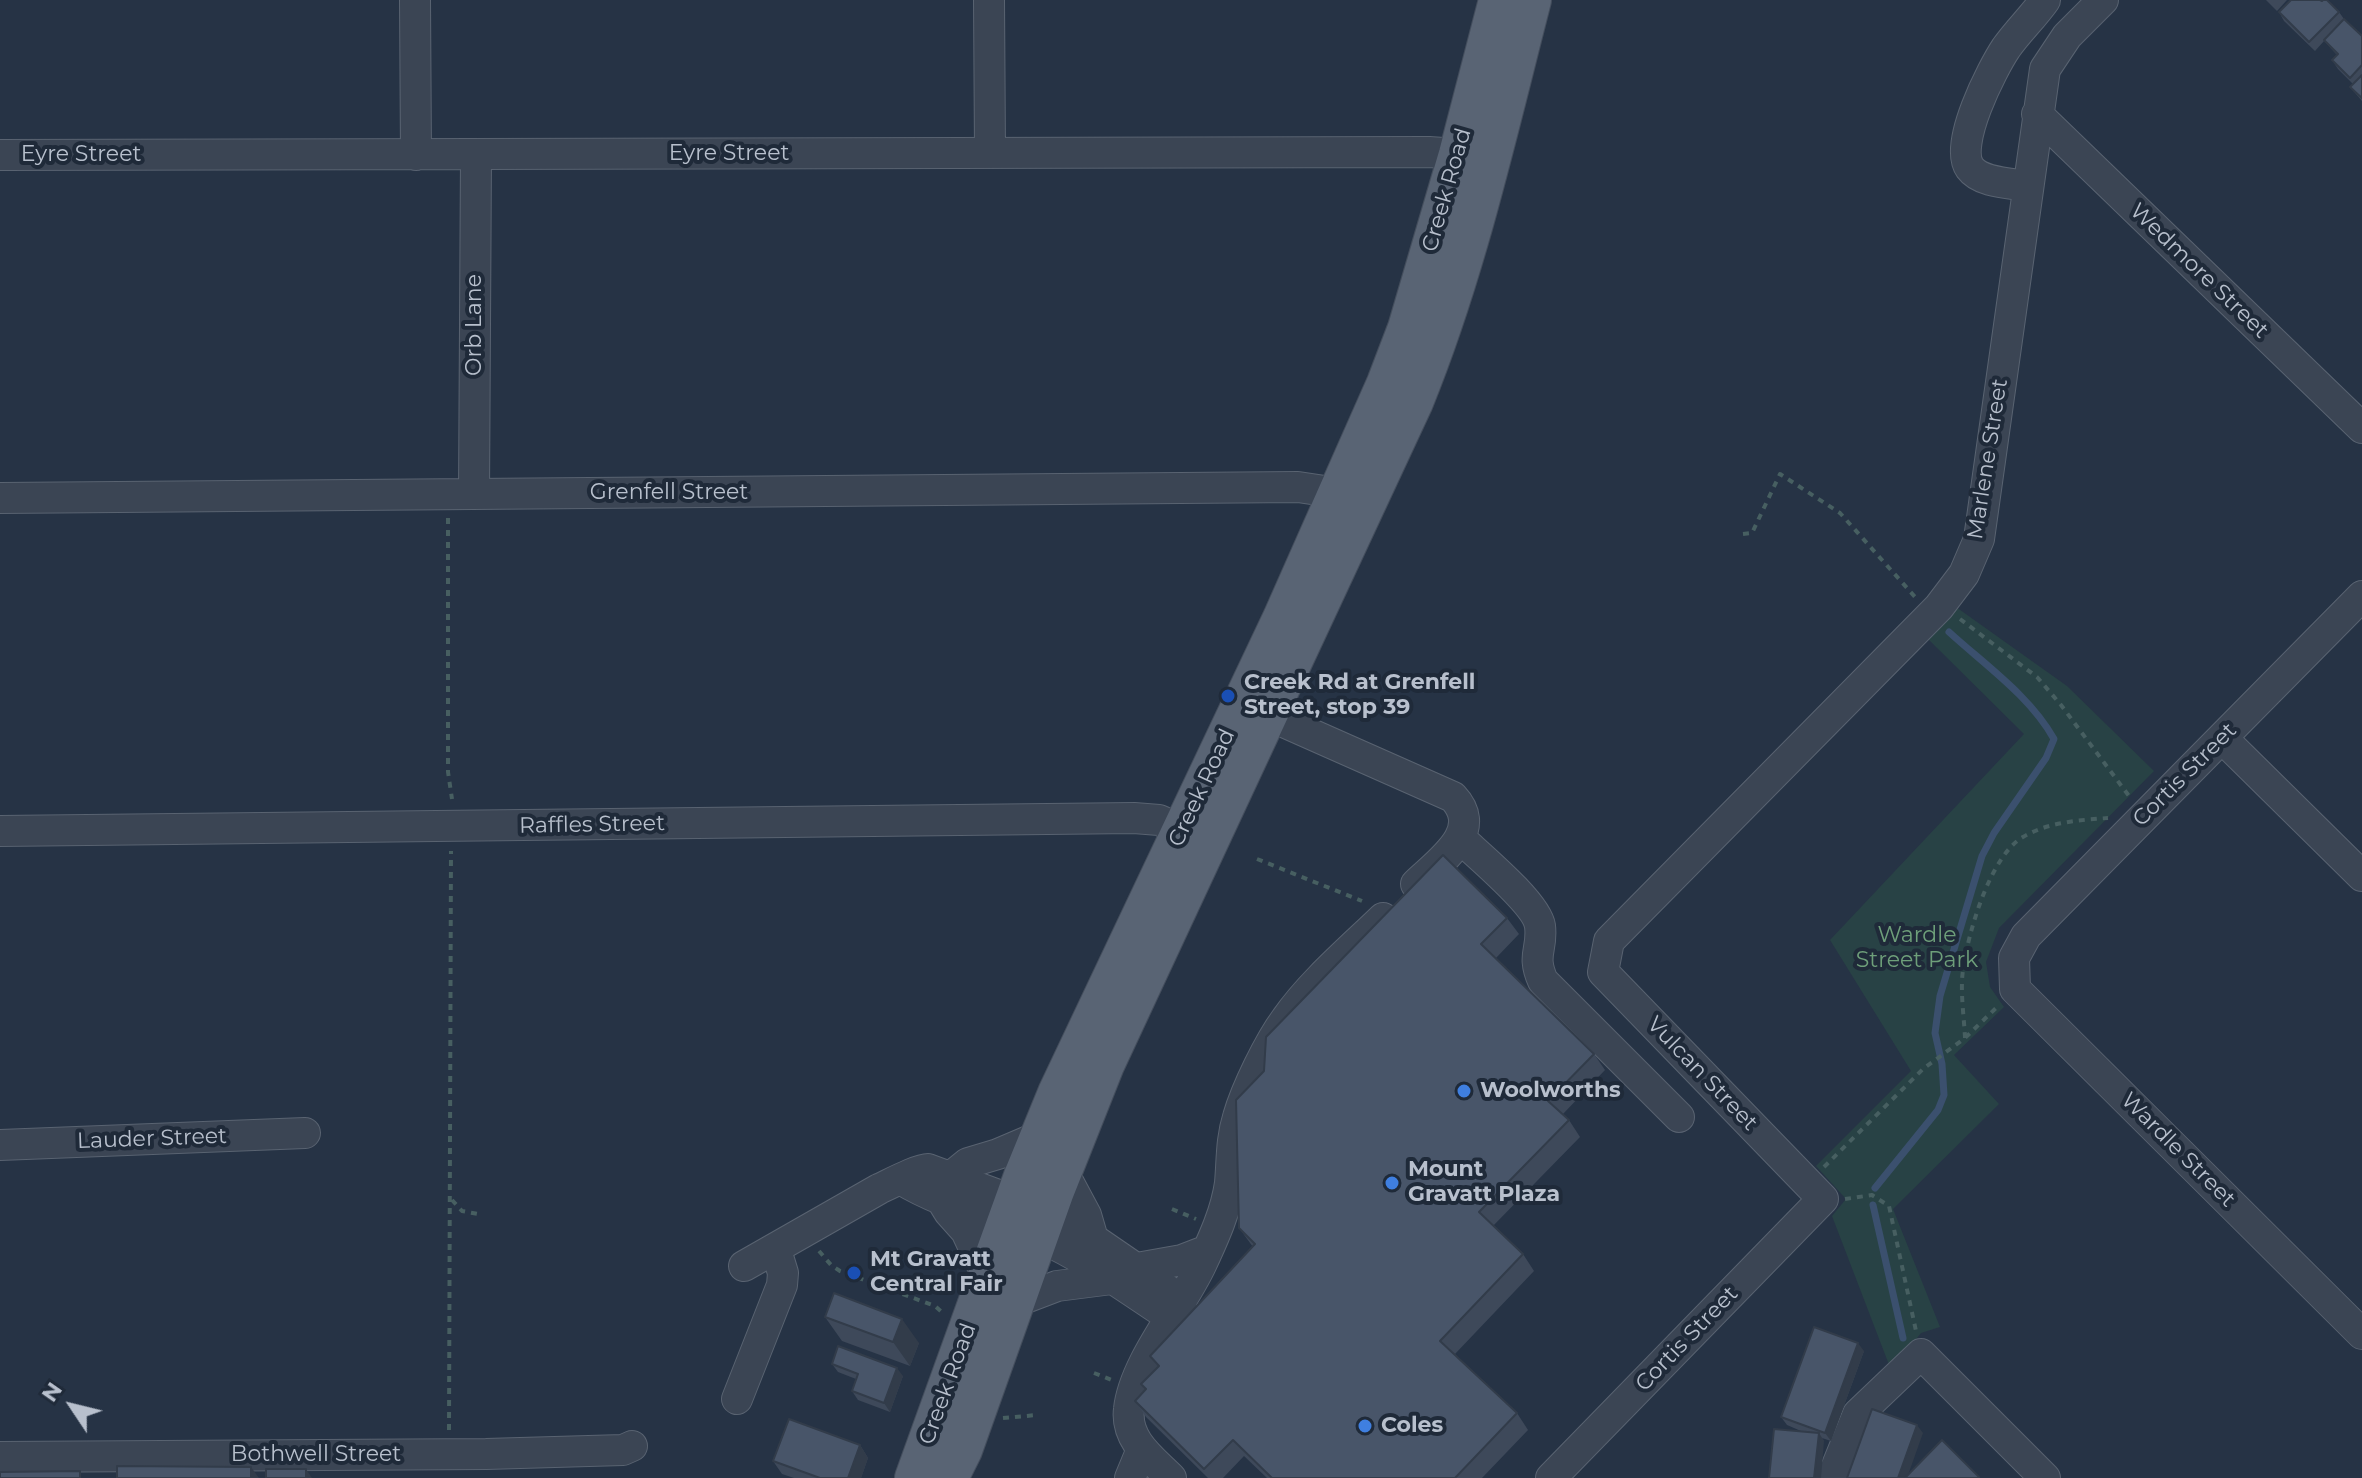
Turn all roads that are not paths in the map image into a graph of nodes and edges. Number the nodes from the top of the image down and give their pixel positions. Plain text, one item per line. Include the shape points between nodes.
1 (415, 0) edge
2 (989, 0) edge
3 (1498, 0) edge
4 (1532, 0) edge
5 (2045, 0) edge
6 (2103, 0) edge
7 (2037, 114) junction
8 (990, 152) junction
9 (1458, 154) junction
10 (0, 155) edge
11 (416, 155) junction
12 (476, 155) junction
13 (2027, 186) junction
14 (2362, 428) edge
15 (1338, 493) junction
16 (460, 494) junction
17 (0, 498) edge
18 (2362, 596) edge
19 (1268, 715) junction
20 (2222, 738) junction
21 (1182, 830) junction
22 (0, 831) edge
23 (1461, 839) junction
24 (2362, 876) edge
25 (1609, 941) joint
26 (2015, 989) joint
27 (1679, 1117) dead end
28 (305, 1133) dead end
29 (1038, 1137) junction
30 (0, 1145) edge
31 (1063, 1172) junction
32 (946, 1187) junction
33 (1815, 1191) joint
34 (1026, 1218) junction
35 (1207, 1237) junction
36 (1093, 1239) junction
37 (776, 1250) junction
38 (744, 1266) dead end
39 (1124, 1273) junction
40 (987, 1276) junction
41 (1015, 1302) junction
42 (1177, 1309) junction
43 (2362, 1334) edge
44 (737, 1399) dead end
45 (632, 1446) dead end
46 (1142, 1449) junction
47 (0, 1457) edge
48 (2031, 1473) edge
49 (914, 1478) edge
50 (949, 1478) edge
51 (1130, 1478) edge
52 (1171, 1478) edge
53 (1551, 1478) edge
54 (1832, 1478) edge

1 - 11 street
2 - 8 street
3 - 9 main road, Creek Road
4 - 19 main road, Creek Road via 1445,322 1414,402
5 - 13 street via 2006,48 1983,89 1964,152 1969,167 1983,178
6 - 7 street, Marlene Street via 2067,36 2045,69
7 - 13 street, Marlene Street
7 - 14 street, Wedmore Street
8 - 9 street, Eyre Street
8 - 12 street, Eyre Street
9 - 15 main road, Creek Road via 1407,328
10 - 11 street, Eyre Street
11 - 12 street, Eyre Street
12 - 16 street, Orb Lane
13 - 25 street, Marlene Street via 1979,539 1964,574 1939,607
15 - 16 street, Grenfell Street via 1298,487
15 - 21 main road, Creek Road
16 - 17 street, Grenfell Street
18 - 20 street, Cortis Street
19 - 23 street via 1453,797 1462,807
19 - 31 main road, Creek Road via 1105,1065
20 - 24 street
20 - 26 street, Cortis Street via 2026,936 2014,958
21 - 22 street, Raffles Street via 1159,820 1134,818
21 - 29 main road, Creek Road
23 - 27 street via 1530,905 1540,925 1536,965 1543,981
23 - 35 street via 1285,1020 1238,1115 1227,1199
25 - 33 street, Vulcan Street via 1603,972
26 - 43 street, Wardle Street
28 - 30 street, Lauder Street
29 - 32 street via 968,1163
29 - 34 main road, Creek Road
31 - 34 main road, Creek Road
31 - 36 street
32 - 34 street
32 - 37 street via 902,1180
32 - 40 street via 949,1212 966,1231
33 - 53 street, Cortis Street
34 - 36 street
34 - 39 street
34 - 40 main road, Creek Road
34 - 41 main road, Creek Road
35 - 39 street via 1182,1260
35 - 42 street
36 - 39 street
37 - 38 street
37 - 44 street via 782,1285
39 - 41 street via 1057,1286
39 - 42 street
40 - 49 main road, Creek Road
41 - 50 main road, Creek Road
42 - 46 street via 1145,1366 1128,1411 1131,1433
45 - 47 street, Bothwell Street via 448,1454
46 - 51 street
46 - 52 street
48 - 54 street via 1921,1354 1858,1414

